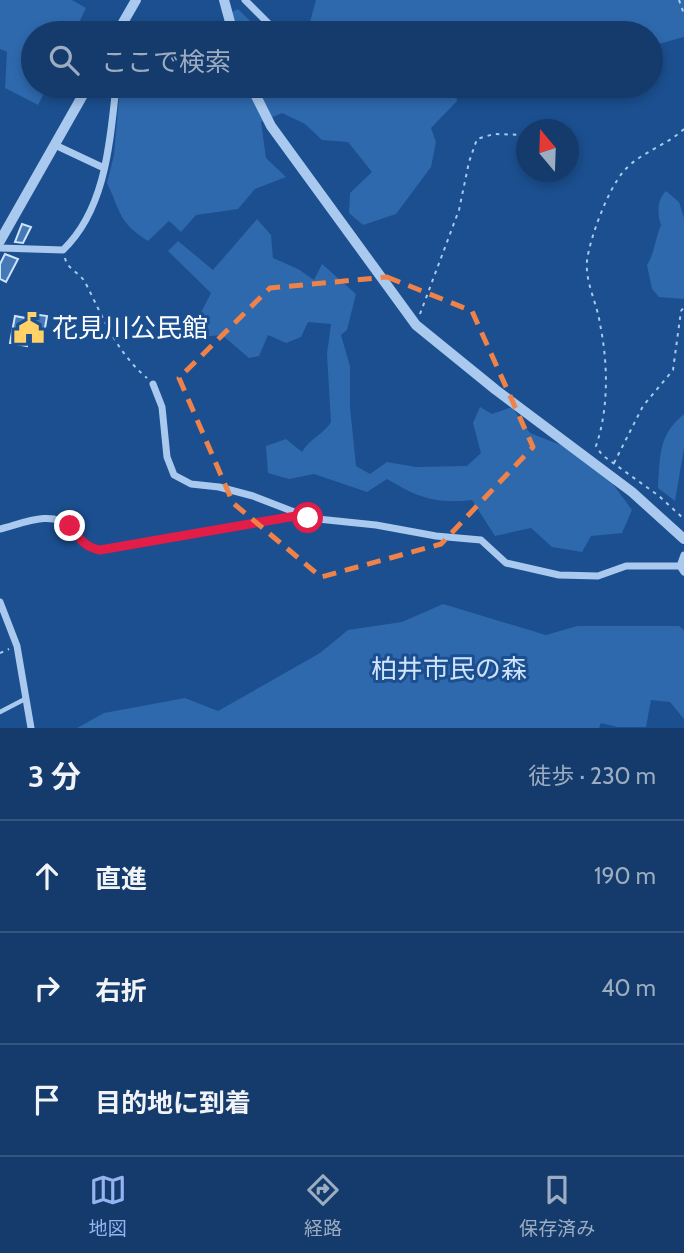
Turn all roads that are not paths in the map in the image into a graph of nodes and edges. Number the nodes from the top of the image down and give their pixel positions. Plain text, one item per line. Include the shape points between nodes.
1 (136, 0) edge
2 (224, 0) edge
3 (245, 0) edge
4 (124, 21) edge
5 (230, 21) edge
6 (266, 21) edge
7 (81, 98) edge
8 (115, 98) edge
9 (257, 98) edge
10 (55, 145) junction
11 (104, 168) junction
12 (0, 242) edge
13 (0, 248) edge
14 (153, 384) road end
15 (302, 515) junction
16 (0, 530) edge
17 (684, 539) edge
18 (684, 555) edge
19 (682, 569) edge
20 (0, 602) edge
21 (25, 699) junction
22 (0, 712) edge
23 (31, 728) edge

1 - 4 street
2 - 5 street
3 - 6 street
7 - 10 street
8 - 11 street via 110,153
9 - 17 street via 271,126 416,325 632,492
10 - 11 street
10 - 12 street
11 - 13 street via 76,238 63,250
14 - 15 street via 162,407 167,457 174,475 191,484 253,496
15 - 16 street via 100,550 89,548 60,520 40,519
15 - 19 street via 481,540 506,563 559,575 598,576 626,566
18 - 19 street
20 - 21 street via 18,646
21 - 22 lane
21 - 23 street

